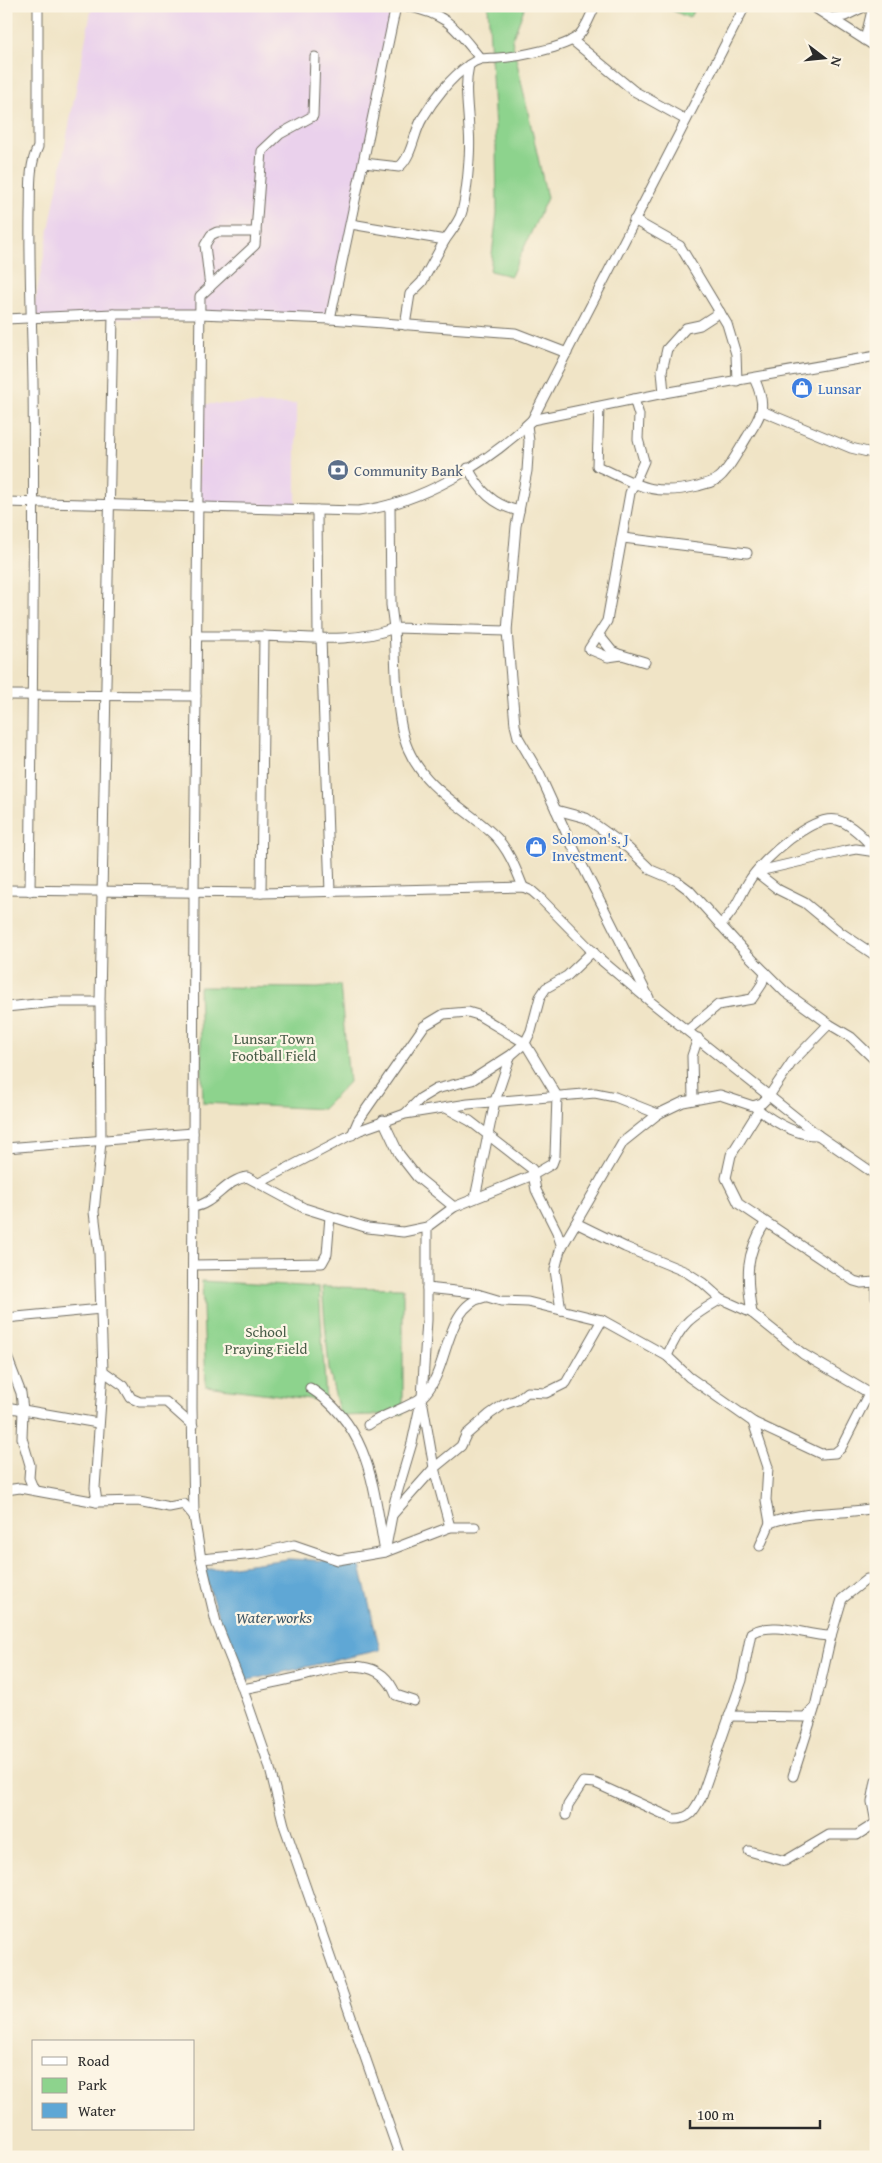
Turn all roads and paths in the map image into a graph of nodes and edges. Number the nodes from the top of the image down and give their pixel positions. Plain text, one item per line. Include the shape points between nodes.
1 (38, 6) edge
2 (396, 6) edge
3 (407, 6) edge
4 (595, 6) edge
5 (745, 6) edge
6 (812, 6) edge
7 (866, 6) edge
8 (873, 6) edge
9 (831, 18) junction
10 (572, 40) junction
11 (865, 40) junction
12 (876, 47) edge
13 (315, 57) dead end
14 (480, 58) junction
15 (469, 64) junction
16 (686, 120) junction
17 (364, 163) junction
18 (634, 220) junction
19 (351, 224) junction
20 (256, 232) junction
21 (445, 240) junction
22 (210, 287) junction
23 (720, 312) junction
24 (114, 314) junction
25 (200, 314) junction
26 (32, 318) junction
27 (6, 319) edge
28 (330, 319) junction
29 (405, 325) junction
30 (567, 353) junction
31 (876, 356) edge
32 (754, 378) junction
33 (737, 381) junction
34 (664, 392) junction
35 (634, 399) junction
36 (599, 407) junction
37 (762, 412) junction
38 (530, 423) junction
39 (876, 454) edge
40 (468, 468) junction
41 (634, 483) junction
42 (6, 502) edge
43 (35, 503) junction
44 (390, 505) junction
45 (110, 506) junction
46 (199, 508) junction
47 (317, 510) junction
48 (519, 511) junction
49 (623, 538) junction
50 (747, 553) dead end
51 (394, 628) junction
52 (507, 631) junction
53 (599, 635) junction
54 (196, 636) junction
55 (264, 636) junction
56 (320, 638) junction
57 (622, 655) junction
58 (645, 662) dead end
59 (6, 695) edge
60 (33, 696) junction
61 (108, 696) junction
62 (196, 696) junction
63 (556, 810) junction
64 (876, 851) edge
65 (756, 872) junction
66 (523, 887) junction
67 (6, 890) edge
68 (30, 891) junction
69 (103, 892) junction
70 (330, 892) junction
71 (194, 893) junction
72 (261, 893) junction
73 (720, 925) junction
74 (593, 951) junction
75 (876, 956) edge
76 (765, 972) junction
77 (100, 1002) junction
78 (651, 1002) junction
79 (6, 1007) edge
80 (829, 1024) junction
81 (688, 1030) junction
82 (698, 1038) junction
83 (525, 1043) junction
84 (511, 1055) junction
85 (876, 1061) edge
86 (557, 1096) junction
87 (693, 1099) junction
88 (495, 1102) junction
89 (761, 1105) junction
90 (444, 1108) junction
91 (406, 1114) junction
92 (658, 1114) junction
93 (383, 1120) junction
94 (193, 1133) junction
95 (352, 1135) junction
96 (818, 1135) junction
97 (489, 1136) junction
98 (101, 1142) junction
99 (6, 1148) edge
100 (874, 1170) edge
101 (533, 1175) junction
102 (259, 1183) junction
103 (475, 1198) junction
104 (454, 1206) junction
105 (193, 1207) junction
106 (330, 1216) junction
107 (576, 1223) junction
108 (765, 1223) junction
109 (427, 1227) junction
110 (562, 1247) junction
111 (193, 1265) junction
112 (876, 1282) edge
113 (426, 1288) junction
114 (876, 1289) edge
115 (484, 1297) junction
116 (876, 1298) edge
117 (721, 1299) junction
118 (101, 1309) junction
119 (561, 1310) junction
120 (752, 1313) junction
121 (6, 1318) edge
122 (602, 1320) junction
123 (6, 1354) edge
124 (667, 1356) junction
125 (103, 1371) junction
126 (310, 1388) dead end
127 (872, 1395) edge
128 (422, 1397) junction
129 (6, 1408) edge
130 (23, 1410) junction
131 (753, 1422) junction
132 (98, 1423) junction
133 (368, 1425) dead end
134 (193, 1426) junction
135 (434, 1468) junction
136 (6, 1490) edge
137 (34, 1490) junction
138 (96, 1502) junction
139 (876, 1508) edge
140 (392, 1514) junction
141 (194, 1516) junction
142 (770, 1523) junction
143 (450, 1527) junction
144 (476, 1527) dead end
145 (760, 1546) dead end
146 (385, 1552) junction
147 (201, 1559) junction
148 (876, 1581) edge
149 (831, 1636) junction
150 (242, 1689) junction
151 (414, 1701) dead end
152 (815, 1707) junction
153 (729, 1716) junction
154 (792, 1776) dead end
155 (876, 1781) edge
156 (566, 1815) dead end
157 (749, 1851) dead end
158 (400, 2157) edge

1 - 26 street via 38,147 31,178 29,277
2 - 17 street
3 - 14 street via 440,16 460,33
4 - 10 street via 585,27
5 - 16 street
6 - 9 street
7 - 9 street via 845,16
8 - 11 street
9 - 11 street
10 - 14 street via 529,54
10 - 16 street via 634,91
11 - 12 street
13 - 20 street via 313,116 280,134 262,151
14 - 15 street
15 - 17 street via 421,119 402,165
15 - 21 street via 466,107 470,143 463,208
16 - 18 street
17 - 19 street
18 - 23 street via 680,246
18 - 30 street
19 - 21 street
19 - 28 street
20 - 22 street via 255,244
20 - 22 street via 217,232 207,241
21 - 29 street via 422,282 410,294
22 - 25 street via 200,296
23 - 33 street via 733,340
23 - 34 street via 700,325 686,328 667,349 662,371
24 - 25 street
24 - 26 street
24 - 45 street
25 - 28 street
25 - 46 street
26 - 27 street
26 - 43 street
28 - 29 street
29 - 30 street via 515,333
30 - 38 street
31 - 32 street
32 - 33 street
32 - 37 street via 763,396
33 - 34 street
34 - 35 street
35 - 36 street
35 - 41 street via 644,461
36 - 38 street
36 - 41 street via 597,466
37 - 39 street
37 - 41 street via 731,463 714,482 675,492
38 - 40 street via 515,437
38 - 48 street via 527,471
40 - 44 street via 432,489
40 - 48 street via 478,487 490,499
41 - 49 street
42 - 43 street
43 - 45 street
43 - 60 street
44 - 47 street via 358,511
44 - 51 street
45 - 46 street
45 - 61 street
46 - 47 street
46 - 54 street
47 - 56 street
48 - 52 street
49 - 50 street
49 - 53 street via 613,597 607,621
51 - 52 street
51 - 56 street via 376,636
51 - 66 street via 401,721 408,749 432,786 494,835 507,851
52 - 63 street via 518,737
53 - 57 street via 612,651
53 - 57 street via 589,649 608,657
54 - 55 street
54 - 62 street
55 - 56 street
55 - 72 street
56 - 70 street
57 - 58 street
59 - 60 street
60 - 61 street
60 - 68 street
61 - 62 street
61 - 69 street
62 - 71 street
63 - 73 street via 586,818 628,848 651,870 677,881
63 - 78 street
64 - 65 street via 845,851
64 - 65 street via 846,824 828,819 805,829
65 - 73 street via 733,912
65 - 75 street via 778,890 805,903
66 - 70 street
66 - 74 street via 541,899
67 - 68 street
68 - 69 street
69 - 71 street
69 - 77 street
70 - 72 street
71 - 72 street
71 - 94 street
73 - 76 street
74 - 78 street
74 - 83 street via 567,976 546,988
76 - 80 street via 785,992
76 - 81 street via 762,984 752,999 718,1005
77 - 79 street
77 - 98 street
78 - 81 street
80 - 85 street via 851,1037
80 - 89 street via 792,1062
81 - 82 street
82 - 87 street via 692,1056
82 - 89 street
83 - 84 street
83 - 86 street
83 - 95 street via 468,1012 433,1019 405,1053 358,1121
84 - 88 street
84 - 91 street via 472,1080 436,1089 421,1098
86 - 88 street
86 - 92 street via 608,1094
86 - 101 street via 554,1161
87 - 89 street via 720,1095
87 - 92 street
88 - 90 street
88 - 97 street
89 - 96 street
89 - 96 street via 775,1122 805,1135
89 - 108 street via 731,1155 726,1178 739,1204
90 - 91 street
90 - 97 street via 456,1112
91 - 93 street
92 - 107 street via 617,1149
93 - 95 street
93 - 104 street via 399,1154 417,1177
94 - 98 street
94 - 105 street
95 - 102 street
96 - 100 street
97 - 101 street via 523,1161 532,1169
97 - 103 street
98 - 99 street
98 - 118 street via 94,1212
101 - 103 street
101 - 110 street via 536,1190
102 - 105 street via 252,1178 241,1178 231,1182 203,1205
102 - 106 street via 304,1208
103 - 104 street
104 - 109 street
105 - 111 street
106 - 109 street via 386,1232
106 - 111 street via 329,1247 322,1262
107 - 110 street
107 - 117 street via 686,1272
108 - 112 street via 854,1281 861,1284
108 - 120 street via 754,1240 749,1259 747,1282
109 - 113 street
110 - 119 street via 555,1270
111 - 134 street
113 - 115 street
113 - 128 street
114 - 116 street
115 - 119 street
115 - 128 street via 473,1302 456,1321 436,1376
117 - 120 street
117 - 124 street via 686,1321
118 - 121 street
118 - 125 street
119 - 122 street
120 - 127 street via 803,1354
122 - 124 street
122 - 135 street via 566,1383 546,1393 528,1392 503,1405 476,1425 461,1446
123 - 130 street via 17,1379
124 - 131 street via 689,1377
125 - 132 street
125 - 134 street via 124,1386 131,1398 140,1402 166,1402
126 - 146 street via 355,1433 372,1481
127 - 131 street via 835,1453 821,1454
128 - 133 street
128 - 135 street
128 - 140 street
129 - 130 street
130 - 132 street
130 - 137 street via 22,1438 30,1465 28,1478
131 - 142 street via 768,1466 766,1500
132 - 138 street
134 - 141 street
135 - 140 street
135 - 143 street
136 - 137 street
137 - 138 street
138 - 141 street via 139,1501 168,1507 184,1504
139 - 142 street via 851,1513 788,1516
140 - 146 street
141 - 147 street
142 - 145 street
143 - 144 street
143 - 146 street
146 - 147 street via 338,1560 294,1545 256,1554
147 - 150 street via 216,1622
148 - 149 street via 866,1579 842,1599
149 - 152 street
149 - 153 street via 764,1626 751,1633 742,1680
150 - 151 street via 343,1666 360,1666 390,1681 396,1695
150 - 158 street via 269,1765 294,1853
152 - 153 street via 805,1717
152 - 154 street
153 - 156 street via 701,1798 685,1819 674,1819 595,1783 583,1782 568,1805
155 - 157 street via 872,1802 876,1823 857,1835 829,1835 785,1861

